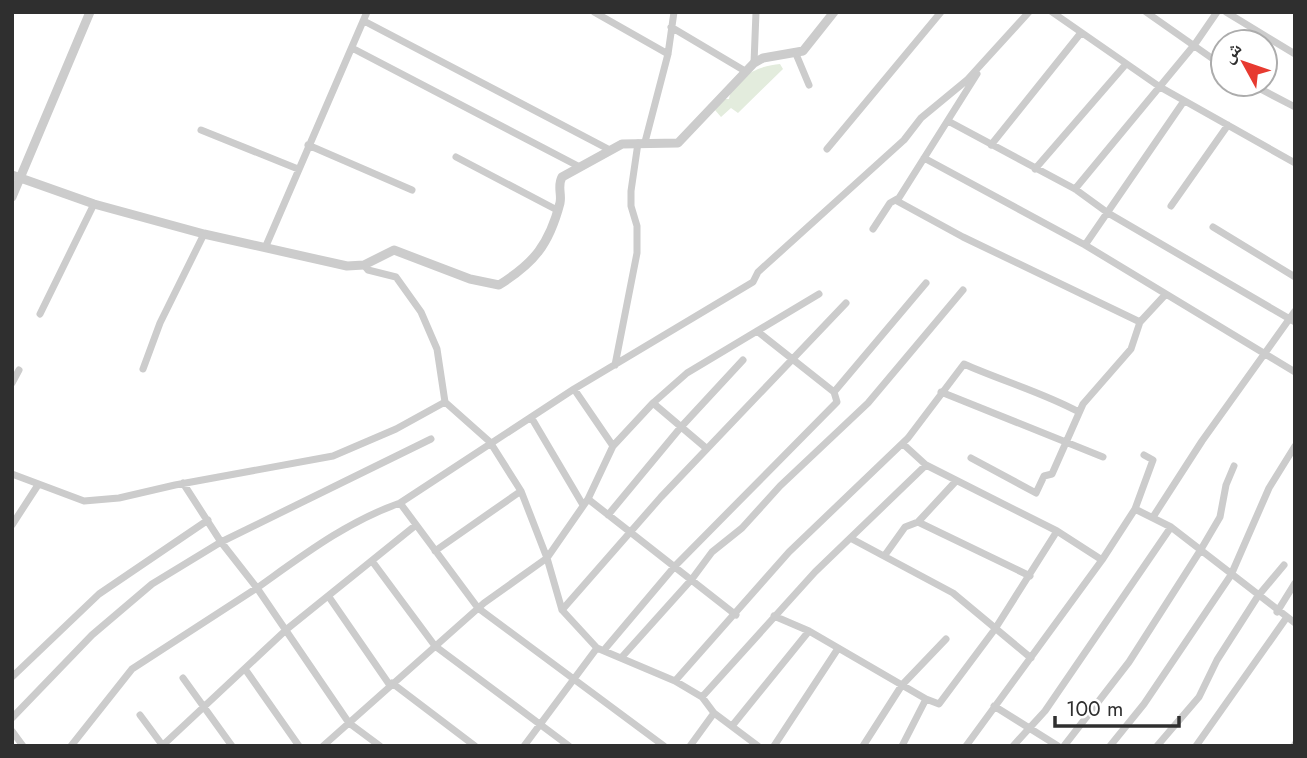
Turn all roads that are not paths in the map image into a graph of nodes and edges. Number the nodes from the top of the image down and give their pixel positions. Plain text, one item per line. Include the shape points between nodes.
1 (90, 12) edge
2 (367, 12) edge
3 (594, 12) edge
4 (674, 12) edge
5 (756, 12) edge
6 (834, 12) edge
7 (941, 12) edge
8 (1029, 12) edge
9 (1052, 12) edge
10 (1146, 12) edge
11 (1216, 12) edge
12 (1226, 12) edge
13 (363, 21) junction
14 (671, 27) junction
15 (1080, 34) junction
16 (1195, 44) junction
17 (352, 48) junction
18 (668, 54) junction
19 (796, 54) junction
20 (1209, 54) edge
21 (1295, 54) edge
22 (985, 62) junction
23 (754, 63) junction
24 (1126, 64) junction
25 (745, 71) junction
26 (809, 85) dead end
27 (1160, 87) junction
28 (1278, 98) edge
29 (1184, 101) junction
30 (1295, 107) edge
31 (948, 121) junction
32 (1228, 125) junction
33 (201, 130) dead end
34 (641, 142) junction
35 (308, 145) junction
36 (990, 145) junction
37 (827, 149) dead end
38 (610, 150) junction
39 (456, 157) dead end
40 (924, 158) junction
41 (1295, 163) edge
42 (578, 166) junction
43 (298, 169) junction
44 (1035, 169) junction
45 (17, 176) edge
46 (1075, 189) junction
47 (412, 190) dead end
48 (12, 197) edge
49 (897, 199) junction
50 (94, 204) junction
51 (1171, 206) dead end
52 (557, 209) junction
53 (1108, 213) junction
54 (1213, 226) dead end
55 (873, 229) dead end
56 (204, 234) junction
57 (1085, 245) junction
58 (265, 248) junction
59 (364, 265) junction
60 (1295, 277) edge
61 (926, 283) dead end
62 (964, 290) dead end
63 (819, 294) dead end
64 (1165, 295) junction
65 (846, 303) dead end
66 (1295, 311) edge
67 (40, 314) dead end
68 (1293, 321) edge
69 (1140, 322) junction
70 (757, 331) junction
71 (1265, 356) junction
72 (743, 360) dead end
73 (792, 362) junction
74 (615, 365) junction
75 (143, 369) dead end
76 (19, 370) dead end
77 (1295, 372) edge
78 (12, 383) edge
79 (574, 388) junction
80 (834, 392) junction
81 (941, 392) junction
82 (445, 402) junction
83 (653, 403) junction
84 (1079, 412) junction
85 (531, 417) junction
86 (681, 427) junction
87 (431, 439) dead end
88 (490, 442) junction
89 (1065, 442) junction
90 (903, 444) junction
91 (613, 446) junction
92 (1295, 446) edge
93 (706, 448) junction
94 (1144, 455) dead end
95 (1103, 457) dead end
96 (971, 458) dead end
97 (926, 465) junction
98 (1234, 466) dead end
99 (12, 474) edge
100 (956, 481) junction
101 (183, 483) junction
102 (38, 485) junction
103 (522, 491) junction
104 (585, 502) junction
105 (400, 503) junction
106 (1135, 509) junction
107 (608, 515) junction
108 (1153, 517) junction
109 (208, 520) junction
110 (918, 522) junction
111 (12, 525) edge
112 (416, 525) junction
113 (1171, 527) junction
114 (1056, 531) junction
115 (632, 533) junction
116 (852, 539) junction
117 (221, 542) junction
118 (435, 551) junction
119 (1200, 551) junction
120 (885, 555) junction
121 (547, 558) junction
122 (1102, 560) junction
123 (372, 561) junction
124 (1284, 565) dead end
125 (675, 566) junction
126 (1231, 575) junction
127 (1030, 576) junction
128 (692, 579) junction
129 (1295, 583) edge
130 (257, 588) junction
131 (1258, 596) junction
132 (330, 597) junction
133 (478, 608) junction
134 (562, 610) junction
135 (1278, 612) junction
136 (736, 615) junction
137 (774, 616) junction
138 (1287, 617) junction
139 (1295, 623) edge
140 (287, 629) junction
141 (995, 629) junction
142 (809, 631) junction
143 (946, 639) dead end
144 (435, 646) junction
145 (600, 649) junction
146 (837, 650) junction
147 (621, 657) junction
148 (1031, 657) junction
149 (245, 669) junction
150 (12, 677) edge
151 (183, 678) dead end
152 (572, 678) junction
153 (675, 681) junction
154 (390, 684) junction
155 (902, 685) junction
156 (702, 697) junction
157 (924, 703) junction
158 (995, 706) junction
159 (205, 708) junction
160 (714, 713) junction
161 (141, 715) dead end
162 (12, 718) edge
163 (349, 723) junction
164 (540, 724) junction
165 (732, 726) junction
166 (1026, 728) junction
167 (12, 731) edge
168 (753, 745) edge
169 (23, 746) edge
170 (71, 746) edge
171 (162, 746) edge
172 (232, 746) edge
173 (299, 746) edge
174 (323, 746) edge
175 (380, 746) edge
176 (475, 746) edge
177 (524, 746) edge
178 (569, 746) edge
179 (664, 746) edge
180 (690, 746) edge
181 (774, 746) edge
182 (863, 746) edge
183 (902, 746) edge
184 (966, 746) edge
185 (1013, 746) edge
186 (1058, 746) edge
187 (1064, 746) edge
188 (1110, 746) edge
189 (1157, 746) edge
190 (1196, 746) edge

1 - 45 street
2 - 13 street
3 - 18 street
4 - 14 street
5 - 23 street
6 - 19 street
7 - 37 street
8 - 22 street
9 - 15 street
10 - 16 street
11 - 16 street
12 - 21 street
13 - 17 street
13 - 38 street
14 - 18 street
14 - 25 street
15 - 24 street
15 - 36 street
16 - 20 street
16 - 27 street
17 - 35 street
17 - 42 street
18 - 34 street
19 - 23 street
19 - 26 street
22 - 31 street
22 - 74 street via 758,272 753,282
23 - 25 street
24 - 27 street
24 - 44 street
25 - 34 street via 678,143
27 - 29 street
27 - 46 street
28 - 30 street
29 - 32 street
29 - 53 street
31 - 36 street
31 - 40 street
32 - 41 street
32 - 51 street
33 - 43 street
34 - 38 street
34 - 74 street via 631,191 637,253
35 - 43 street
35 - 47 street
36 - 44 street
38 - 42 street
39 - 52 street
40 - 49 street
40 - 57 street
42 - 52 street via 562,177
43 - 58 street
44 - 46 street
45 - 48 street
45 - 50 street
46 - 53 street
49 - 55 street via 890,202
49 - 69 street via 963,237
50 - 56 street
50 - 67 street
52 - 59 street via 538,254 523,271 499,285 394,250
53 - 57 street
53 - 68 street
54 - 60 street
56 - 58 street
56 - 75 street
57 - 64 street
58 - 59 street via 347,266
59 - 82 street via 396,277 421,312 437,349
61 - 80 street
62 - 128 street via 868,403 712,552
63 - 70 street
64 - 69 street
64 - 71 street
65 - 73 street
66 - 68 street
68 - 71 street
69 - 84 street via 1131,349
70 - 73 street
70 - 83 street via 687,373
71 - 77 street
71 - 108 street
72 - 86 street
73 - 80 street
73 - 93 street
74 - 79 street
76 - 78 street
79 - 85 street
79 - 91 street
80 - 125 street via 837,401 832,407
81 - 84 street via 964,364 1048,395
81 - 89 street
81 - 90 street
82 - 88 street
82 - 101 street via 333,456
83 - 86 street
83 - 91 street
84 - 89 street
85 - 88 street
85 - 104 street
86 - 93 street
86 - 107 street
87 - 117 street
88 - 103 street
88 - 105 street
89 - 95 street
89 - 96 street via 1052,474 1044,476 1036,493
90 - 97 street
90 - 136 street via 789,552
91 - 104 street
92 - 126 street via 1269,488
93 - 115 street
94 - 106 street via 1153,460
97 - 100 street
97 - 116 street
98 - 119 street via 1220,517
99 - 102 street
100 - 110 street
100 - 114 street
101 - 102 street via 84,501
101 - 109 street
102 - 111 street
103 - 118 street
103 - 121 street
104 - 107 street
104 - 121 street
105 - 112 street
105 - 130 street via 327,538
106 - 108 street
106 - 122 street
107 - 115 street
108 - 113 street
109 - 117 street
109 - 150 street via 99,594
110 - 120 street via 905,527
110 - 127 street
112 - 118 street
112 - 123 street
113 - 119 street
113 - 166 street via 1045,711
114 - 122 street
114 - 127 street
115 - 125 street
115 - 134 street
116 - 120 street
116 - 137 street
117 - 130 street
117 - 162 street via 152,584 92,635
118 - 133 street
119 - 126 street
119 - 187 street via 1129,662
120 - 141 street via 953,593
121 - 133 street
121 - 134 street
122 - 148 street
123 - 132 street
123 - 144 street
124 - 131 street
125 - 128 street
125 - 145 street
126 - 131 street
126 - 188 street
127 - 141 street
128 - 136 street
128 - 147 street
129 - 135 street
130 - 140 street
130 - 170 street via 132,669
131 - 135 street
131 - 189 street via 1199,697
132 - 140 street
132 - 154 street
133 - 144 street
133 - 152 street
134 - 145 street
135 - 138 street
136 - 153 street
137 - 142 street
137 - 156 street
138 - 139 street
138 - 190 street
140 - 149 street
140 - 163 street
141 - 148 street
141 - 157 street via 939,704
142 - 146 street
142 - 165 street
143 - 155 street
144 - 154 street
144 - 164 street
145 - 147 street
145 - 152 street
146 - 155 street
146 - 181 street
147 - 153 street
148 - 158 street
149 - 159 street
149 - 173 street
151 - 159 street
152 - 164 street
152 - 179 street
153 - 156 street
154 - 163 street
154 - 176 street
155 - 157 street
155 - 182 street
156 - 160 street
157 - 183 street
158 - 166 street
158 - 184 street
159 - 171 street
159 - 172 street
160 - 165 street
160 - 180 street
161 - 171 street
163 - 174 street
163 - 175 street
164 - 177 street
164 - 178 street
165 - 168 street
166 - 185 street
166 - 186 street
167 - 169 street

